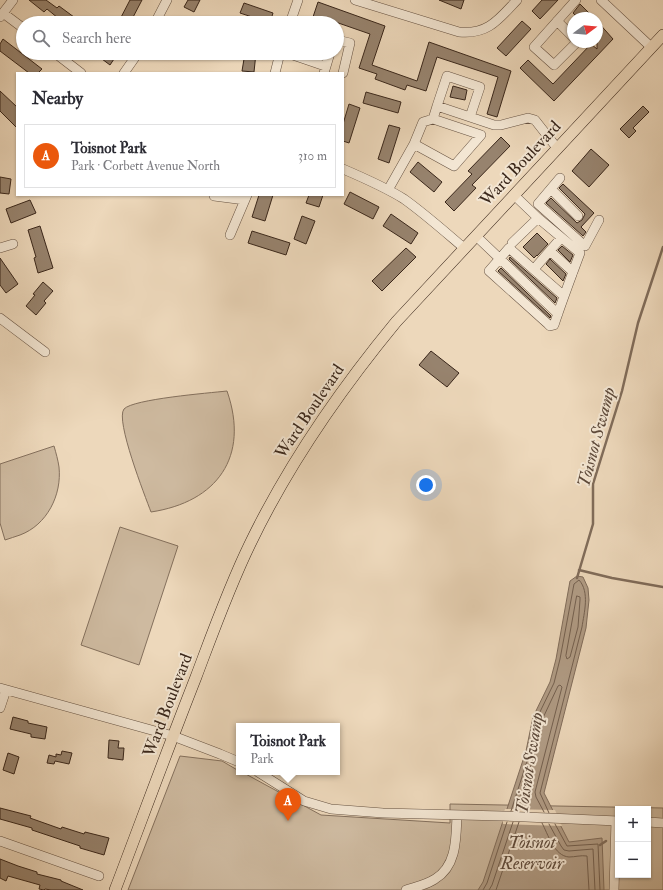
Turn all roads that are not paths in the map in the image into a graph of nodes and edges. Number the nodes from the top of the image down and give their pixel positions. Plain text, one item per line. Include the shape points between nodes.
1 (13, 0) edge
2 (167, 0) edge
3 (298, 0) edge
4 (355, 0) edge
5 (517, 0) edge
6 (576, 0) edge
7 (601, 0) edge
8 (2, 15) edge
9 (159, 16) edge
10 (292, 16) edge
11 (557, 21) junction
12 (16, 24) edge
13 (567, 31) edge
14 (663, 35) edge
15 (344, 42) edge
16 (651, 47) junction
17 (571, 48) edge
18 (64, 60) edge
19 (133, 60) edge
20 (278, 60) edge
21 (304, 60) edge
22 (325, 69) edge
23 (80, 72) edge
24 (125, 72) edge
25 (275, 72) edge
26 (343, 72) edge
27 (437, 106) junction
28 (470, 117) junction
29 (433, 119) junction
30 (414, 144) junction
31 (557, 148) junction
32 (344, 169) edge
33 (560, 178) dead end
34 (551, 189) junction
35 (388, 190) junction
36 (514, 195) junction
37 (214, 196) edge
38 (246, 198) edge
39 (578, 216) dead end
40 (538, 218) junction
41 (599, 220) dead end
42 (230, 235) dead end
43 (476, 236) junction
44 (561, 238) junction
45 (512, 243) dead end
46 (13, 244) dead end
47 (0, 248) edge
48 (464, 248) junction
49 (582, 250) junction
50 (550, 251) junction
51 (499, 259) junction
52 (534, 270) junction
53 (573, 272) junction
54 (564, 296) junction
55 (558, 314) junction
56 (0, 318) edge
57 (45, 352) dead end
58 (3, 689) edge
59 (0, 708) edge
60 (173, 736) junction
61 (236, 761) edge
62 (263, 775) edge
63 (457, 815) junction
64 (615, 821) edge
65 (651, 822) edge
66 (663, 823) edge
67 (0, 841) edge
68 (616, 842) edge
69 (99, 876) dead end
70 (115, 890) edge
71 (406, 890) edge
72 (614, 890) edge

1 - 8 street
2 - 9 street
3 - 10 street
4 - 5 street via 465,33 487,28
6 - 11 street
7 - 16 street
8 - 12 street
11 - 13 street
11 - 17 street via 534,47 554,65
14 - 16 main road, Ward Boulevard
15 - 26 street via 350,43
16 - 31 main road, Ward Boulevard
18 - 23 street
19 - 24 street
20 - 25 street
21 - 22 street
27 - 28 street
27 - 28 street via 447,76 480,87
27 - 29 street
28 - 31 street via 494,125 528,118 535,120
29 - 30 street via 423,122
29 - 30 street via 481,135 454,166
30 - 35 street
31 - 36 main road, Ward Boulevard
32 - 35 street
33 - 34 street
34 - 39 street
34 - 49 street via 538,204
35 - 48 street via 425,215
36 - 40 street
36 - 43 main road, Ward Boulevard
37 - 38 street
38 - 42 street
40 - 44 street
40 - 45 street
41 - 49 street
43 - 48 main road, Ward Boulevard
43 - 51 street
44 - 49 street
44 - 50 street
46 - 47 street
48 - 60 main road, Ward Boulevard via 372,351 320,422 291,468 236,574
49 - 53 street
50 - 52 street
50 - 53 street
51 - 52 street via 509,248
51 - 55 street
51 - 55 street via 490,271 550,326 554,325
52 - 54 street
53 - 54 street
54 - 55 street
56 - 57 street
58 - 59 street
58 - 60 street
60 - 61 street
60 - 70 main road, Ward Boulevard
62 - 63 street via 304,801 331,809 383,814
63 - 64 street
63 - 71 street via 454,853 443,873 435,879
65 - 66 street
67 - 69 street
68 - 72 street

